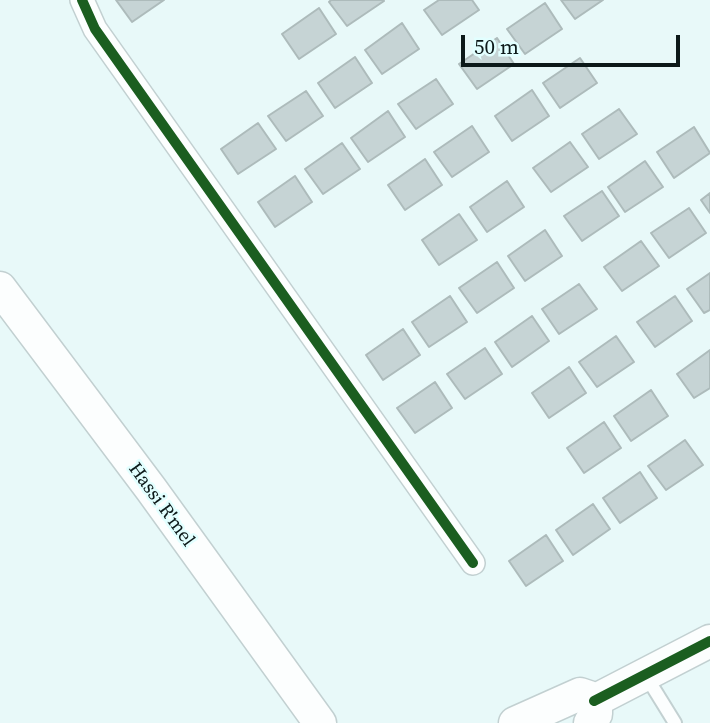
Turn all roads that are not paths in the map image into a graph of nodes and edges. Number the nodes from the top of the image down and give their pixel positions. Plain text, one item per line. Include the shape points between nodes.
1 (82, 0) edge
2 (0, 288) edge
3 (473, 563) dead end
4 (710, 641) edge
5 (645, 673) junction
6 (596, 715) edge
7 (322, 720) edge
8 (515, 723) edge
9 (675, 723) edge

1 - 3 street via 95,29
2 - 7 main road, Hassi R'mel
4 - 5 main road
5 - 6 main road
5 - 9 lane
6 - 8 main road via 584,694 577,694

